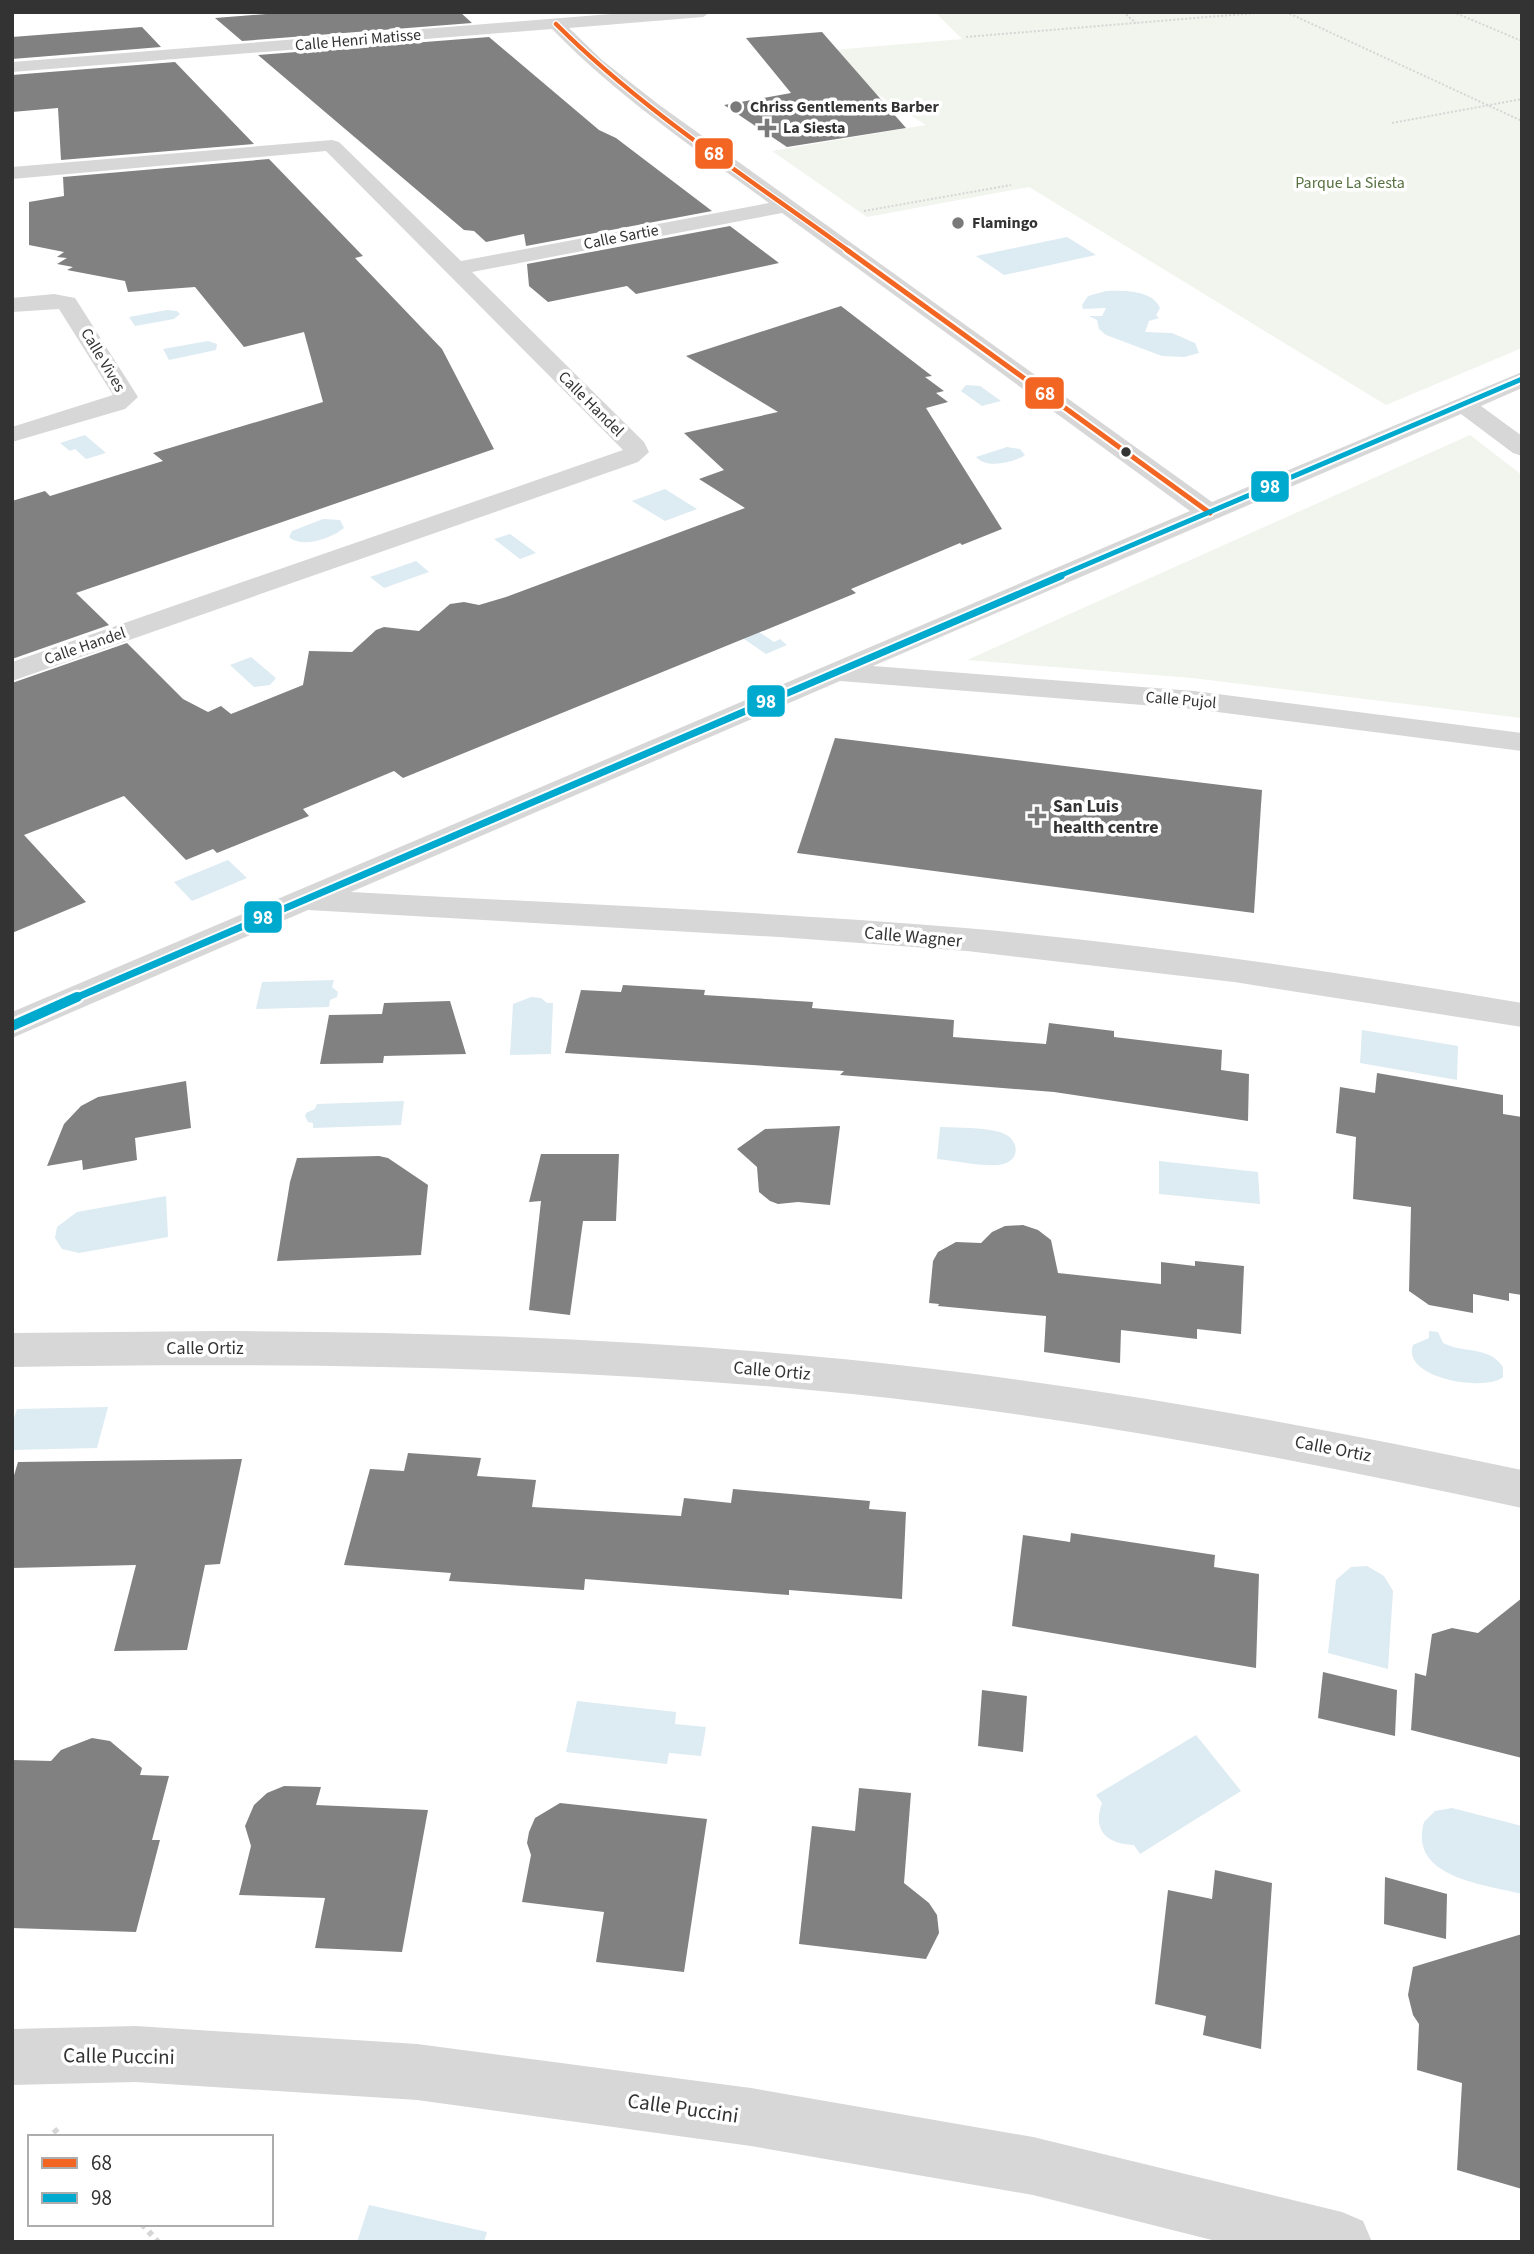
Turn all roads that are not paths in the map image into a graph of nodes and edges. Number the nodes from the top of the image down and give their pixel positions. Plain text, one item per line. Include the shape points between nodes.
1 (703, 12) edge
2 (556, 24) junction
3 (12, 67) edge
4 (12, 173) edge
5 (786, 205) junction
6 (455, 269) junction
7 (12, 305) edge
8 (1522, 379) edge
9 (1463, 404) junction
10 (12, 435) edge
11 (1522, 448) edge
12 (1210, 513) junction
13 (12, 672) edge
14 (838, 673) junction
15 (1522, 742) edge
16 (300, 900) junction
17 (1522, 1015) edge
18 (12, 1026) edge
19 (12, 1350) edge
20 (1522, 1489) edge
21 (12, 2057) edge
22 (1342, 2242) edge

1 - 2 street, Calle Henri Matisse
2 - 3 street, Calle Henri Matisse
2 - 5 street via 621,85
4 - 6 street, Calle Handel via 329,146
5 - 6 street, Calle Sartie
5 - 12 street
6 - 13 street, Calle Handel via 635,447 634,454
7 - 10 street, Calle Vives via 68,303 126,397
8 - 9 street
9 - 11 street
9 - 12 street
12 - 14 street
14 - 15 street, Calle Pujol via 1194,700
14 - 16 street
16 - 17 street, Calle Wagner via 724,922 1048,948 1354,987
16 - 18 street
19 - 20 street, Calle Ortiz via 445,1350 852,1377 1134,1413 1339,1449
21 - 22 street, Calle Puccini via 136,2054 417,2071 738,2116 1033,2166

